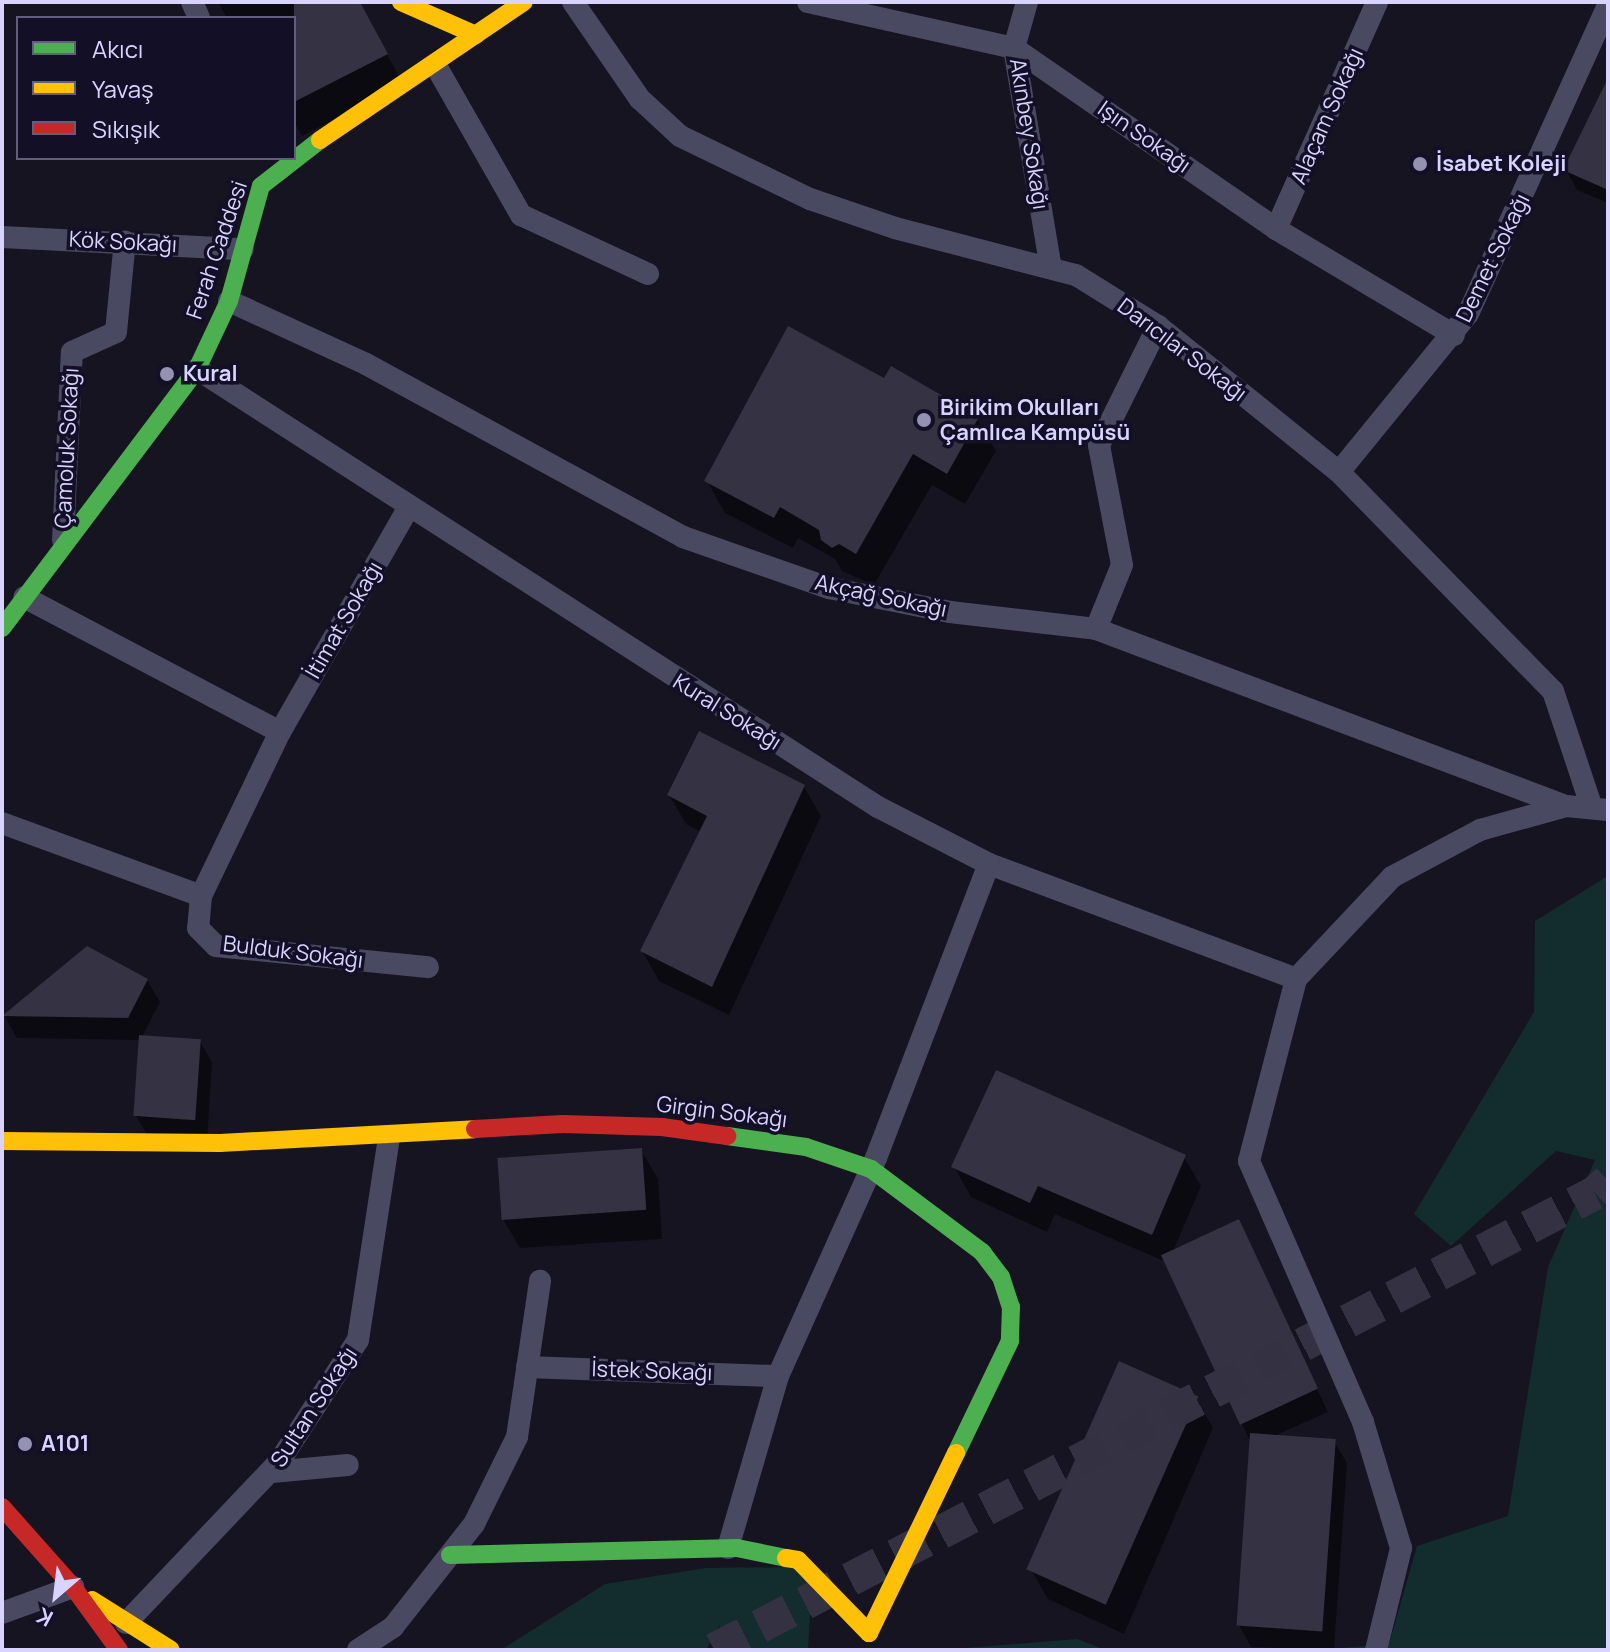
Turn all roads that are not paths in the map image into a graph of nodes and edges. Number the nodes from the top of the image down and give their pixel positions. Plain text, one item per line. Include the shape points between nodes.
1 (401, 2) edge
2 (524, 2) edge
3 (573, 2) edge
4 (808, 2) edge
5 (1027, 2) edge
6 (1377, 2) edge
7 (1608, 5) edge
8 (476, 35) junction
9 (1014, 48) junction
10 (436, 66) junction
11 (296, 148) edge
12 (268, 165) edge
13 (1276, 229) junction
14 (2, 237) edge
15 (125, 241) junction
16 (243, 249) junction
17 (1051, 268) junction
18 (648, 274) dead end
19 (229, 301) junction
20 (1158, 326) junction
21 (1454, 335) junction
22 (197, 369) junction
23 (1339, 472) junction
24 (409, 507) junction
25 (63, 540) junction
26 (24, 597) junction
27 (2, 628) edge
28 (1096, 629) junction
29 (280, 732) junction
30 (1566, 806) junction
31 (1600, 809) edge
32 (2, 823) edge
33 (989, 864) junction
34 (201, 896) junction
35 (428, 967) dead end
36 (1296, 979) junction
37 (389, 1137) junction
38 (2, 1141) edge
39 (871, 1169) junction
40 (540, 1281) dead end
41 (527, 1367) junction
42 (778, 1376) junction
43 (348, 1465) dead end
44 (272, 1472) junction
45 (2, 1507) edge
46 (728, 1548) junction
47 (450, 1555) junction
48 (73, 1587) junction
49 (2, 1613) edge
50 (126, 1623) junction
51 (119, 1650) edge
52 (171, 1650) edge
53 (358, 1650) edge
54 (1376, 1650) edge

1 - 8 street
2 - 8 street, Ferah Caddesi
3 - 17 street, Darıcılar Sokağı via 640,99 680,136 810,199 895,228
4 - 9 street, Işın Sokağı
5 - 9 street, Akınbey Sokağı
6 - 13 street, Alaçam Sokağı
7 - 21 street, Demet Sokağı via 1480,294
8 - 10 street, Ferah Caddesi
9 - 13 street, Işın Sokağı
9 - 17 street, Akınbey Sokağı
10 - 11 street, Ferah Caddesi
10 - 18 street via 521,215
12 - 16 street, Ferah Caddesi
13 - 21 street, Işın Sokağı
14 - 15 street, Kök Sokağı
15 - 16 street, Kök Sokağı
15 - 25 street, Çamoluk Sokağı via 116,332 72,352
16 - 19 street, Ferah Caddesi
17 - 20 street, Darıcılar Sokağı via 1076,275
19 - 22 street, Ferah Caddesi
19 - 28 street, Akçağ Sokağı via 366,364 683,537 829,588 950,612
20 - 23 street, Darıcılar Sokağı
20 - 28 street via 1099,445 1122,565
21 - 23 street, Demet Sokağı
22 - 24 street, Kural Sokağı
22 - 25 street, Ferah Caddesi
23 - 31 street, Darıcılar Sokağı via 1553,691
24 - 29 street, İtimat Sokağı
24 - 33 street, Kural Sokağı via 878,807
25 - 26 street, Ferah Caddesi
26 - 27 street, Ferah Caddesi
26 - 29 street
28 - 30 street, Akçağ Sokağı
29 - 34 street, İtimat Sokağı
30 - 31 street
30 - 36 street via 1480,830 1392,877
32 - 34 street
33 - 36 street, Kural Sokağı
33 - 39 street
34 - 35 street, Bulduk Sokağı via 198,928 216,946
36 - 54 street via 1249,1161 1363,1422 1401,1548
37 - 38 street, Girgin Sokağı via 220,1143
37 - 39 street, Girgin Sokağı via 563,1124 662,1127 806,1147
37 - 44 street, Sultan Sokağı via 358,1340
39 - 42 street
39 - 46 street, Girgin Sokağı via 982,1252 1007,1291 1013,1323 1010,1341 869,1633 798,1560
40 - 41 street
41 - 42 street, İstek Sokağı
41 - 47 street via 517,1437 474,1524
42 - 46 street
43 - 44 street
44 - 50 street, Sultan Sokağı
45 - 48 street
46 - 47 street
47 - 53 street via 393,1627
48 - 49 street
48 - 50 street
48 - 51 street
50 - 52 street

